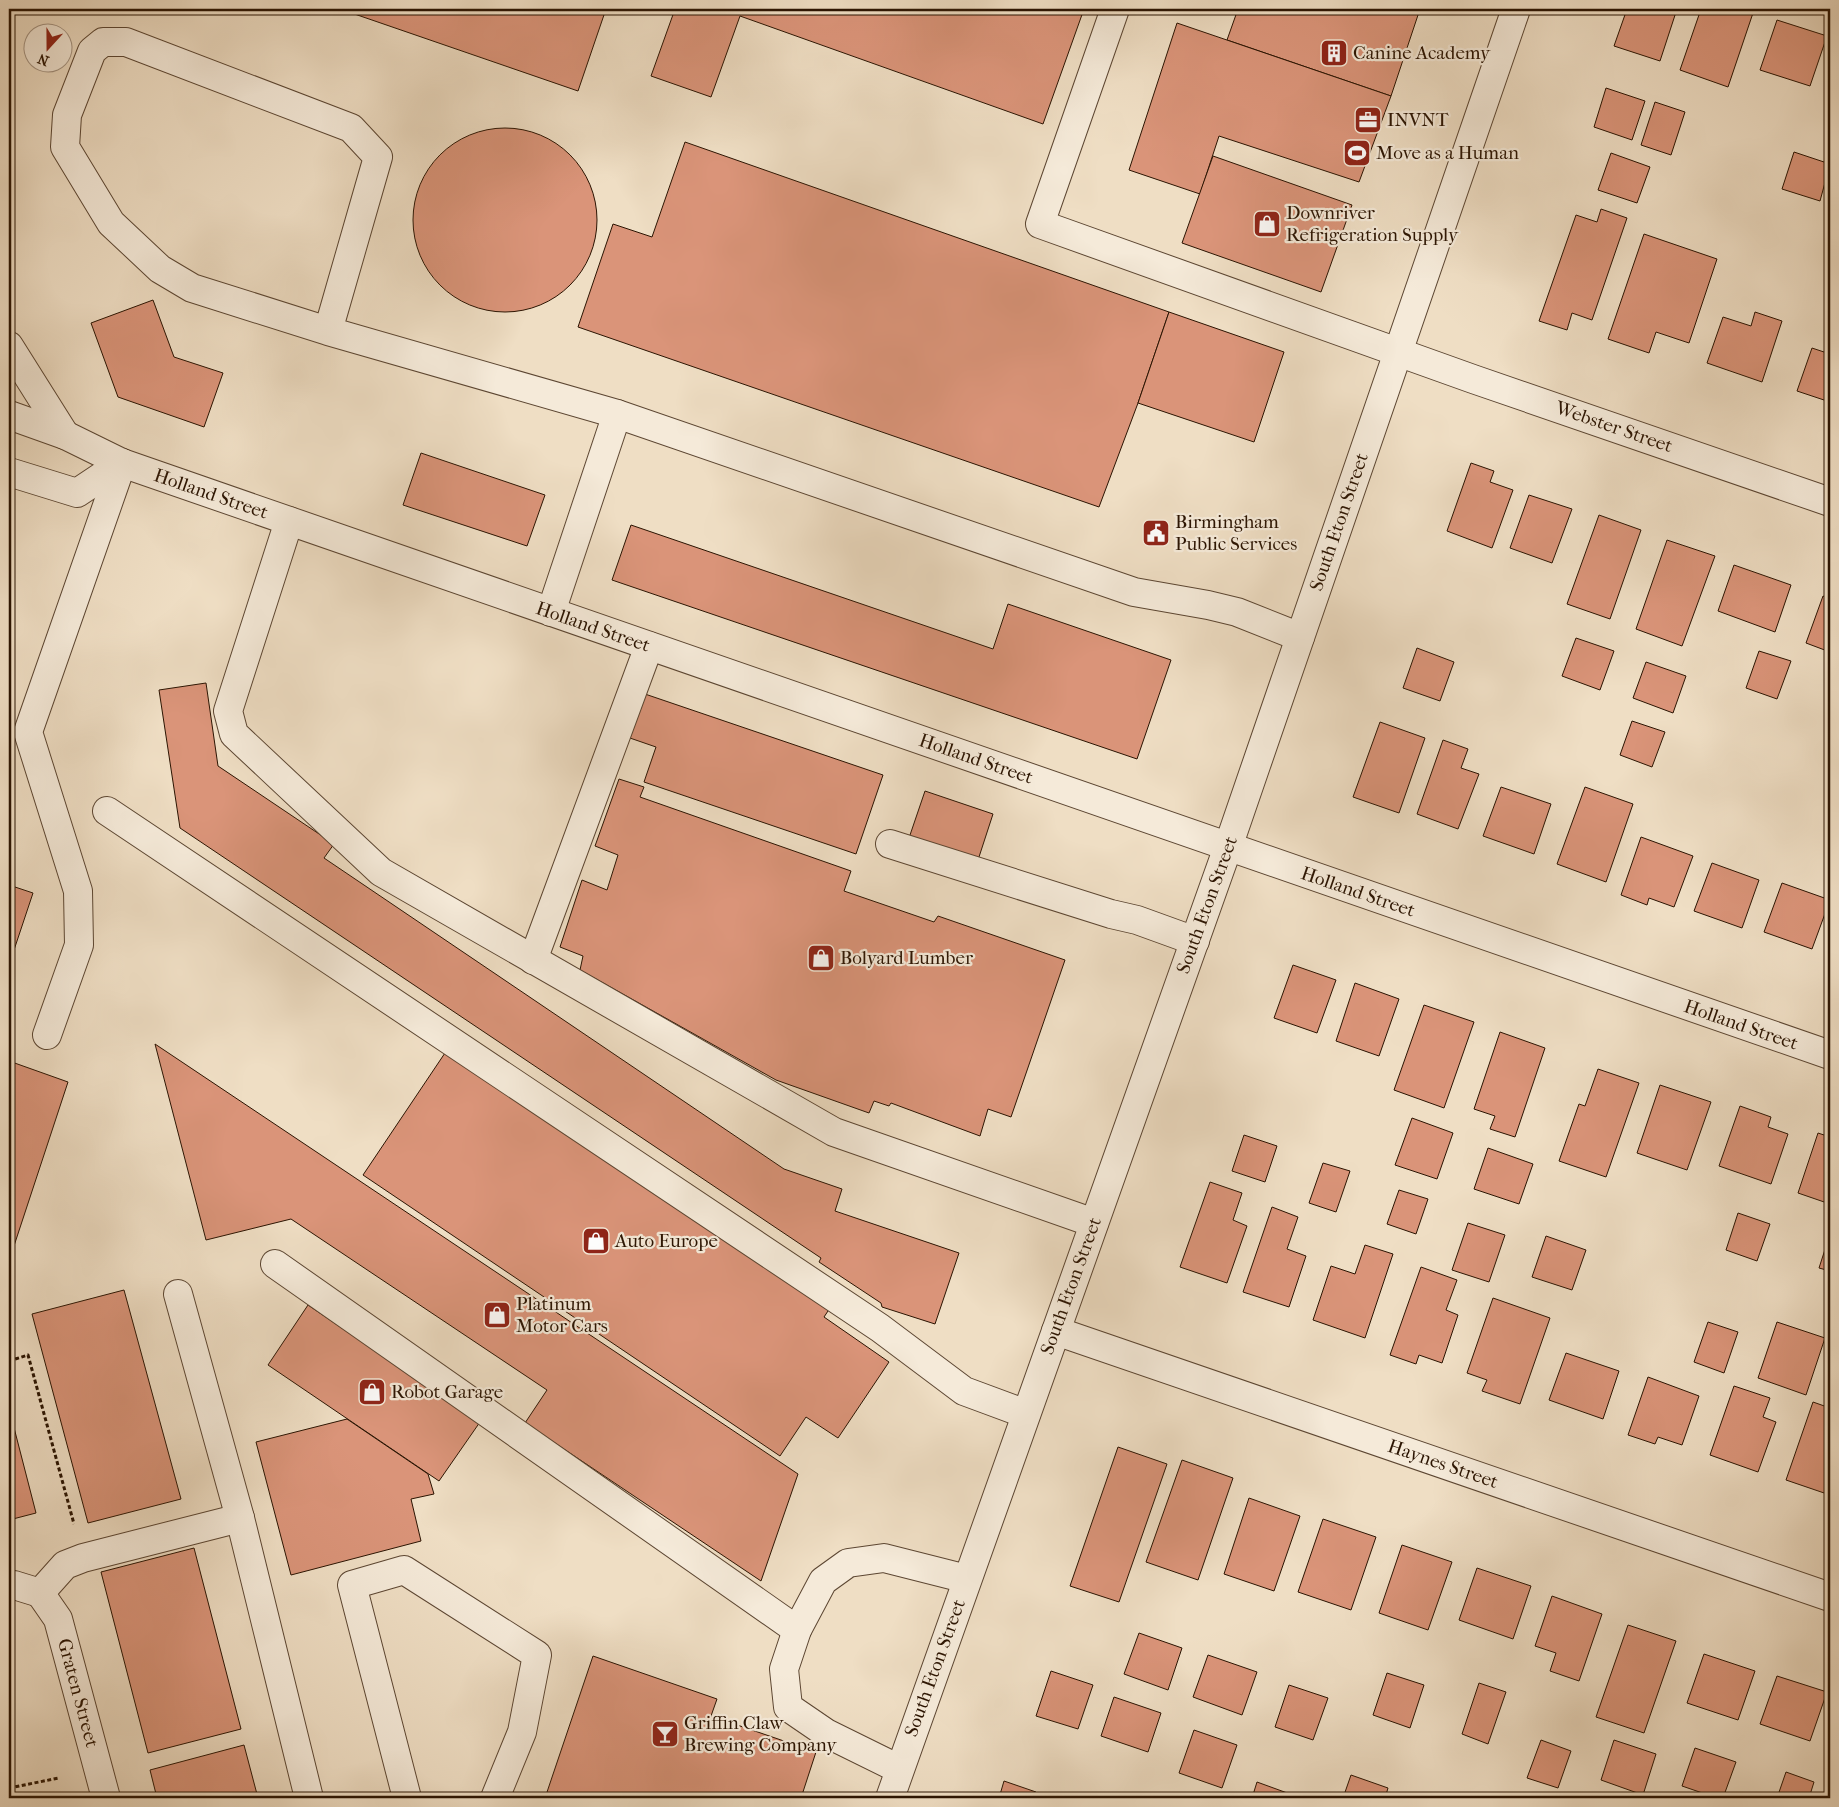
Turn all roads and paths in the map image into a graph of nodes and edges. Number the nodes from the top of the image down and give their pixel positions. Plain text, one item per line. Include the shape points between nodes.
1 (1115, 9) edge
2 (1516, 9) edge
3 (328, 330) junction
4 (9, 346) edge
5 (1398, 352) junction
6 (617, 414) junction
7 (9, 415) edge
8 (65, 435) junction
9 (122, 463) junction
10 (9, 472) edge
11 (1830, 502) edge
12 (289, 521) junction
13 (551, 612) junction
14 (1300, 637) junction
15 (648, 646) junction
16 (107, 811) dead end
17 (890, 844) dead end
18 (1228, 847) junction
19 (1195, 940) junction
20 (533, 960) junction
21 (47, 1035) dead end
22 (1830, 1055) edge
23 (1094, 1223) junction
24 (275, 1264) dead end
25 (178, 1294) dead end
26 (1056, 1331) junction
27 (9, 1361) edge
28 (1026, 1414) junction
29 (240, 1518) junction
30 (75, 1527) dead end
31 (967, 1579) junction
32 (9, 1586) edge
33 (40, 1593) junction
34 (1830, 1597) edge
35 (797, 1630) junction
36 (899, 1769) junction
37 (58, 1778) dead end
38 (9, 1788) edge
39 (9, 1793) edge
40 (11, 1798) edge
41 (106, 1798) edge
42 (309, 1798) edge
43 (407, 1798) edge
44 (495, 1798) edge
45 (890, 1798) edge

1 - 5 street, Webster Street via 1040,224
2 - 5 street, South Eton Street
3 - 3 street via 192,288 160,269 111,223 65,147 67,115 92,51 103,42 126,42 351,128 378,157
3 - 6 street
4 - 8 street
5 - 11 street, Webster Street
5 - 14 street, South Eton Street
6 - 13 street
6 - 14 street via 1134,592 1237,612
7 - 8 street, Holland Street
8 - 9 street, Holland Street
9 - 10 street via 77,494
9 - 12 street, Holland Street
9 - 21 street via 28,732 78,891 79,945
12 - 13 street, Holland Street
12 - 20 street via 228,711 234,734 381,872
13 - 15 street, Holland Street
14 - 18 street, South Eton Street
15 - 18 street, Holland Street
15 - 20 street
16 - 28 street via 880,1328 964,1391
17 - 19 street
18 - 19 street, South Eton Street
18 - 22 street, Holland Street
19 - 23 street, South Eton Street
20 - 23 street via 834,1132
23 - 26 street, South Eton Street
24 - 35 street
25 - 29 street
26 - 28 street, South Eton Street
26 - 34 street, Haynes Street
27 - 30 path via 28,1355
28 - 31 street, South Eton Street
29 - 33 street via 65,1565
29 - 42 street
31 - 35 street via 884,1558 848,1563 823,1580
31 - 36 street, South Eton Street
32 - 33 street
33 - 41 street, Graten Street via 58,1619
35 - 36 street via 784,1669 788,1707 826,1732
36 - 45 street, South Eton Street
37 - 38 path
39 - 40 path
43 - 44 street via 352,1585 404,1570 537,1655 522,1732

